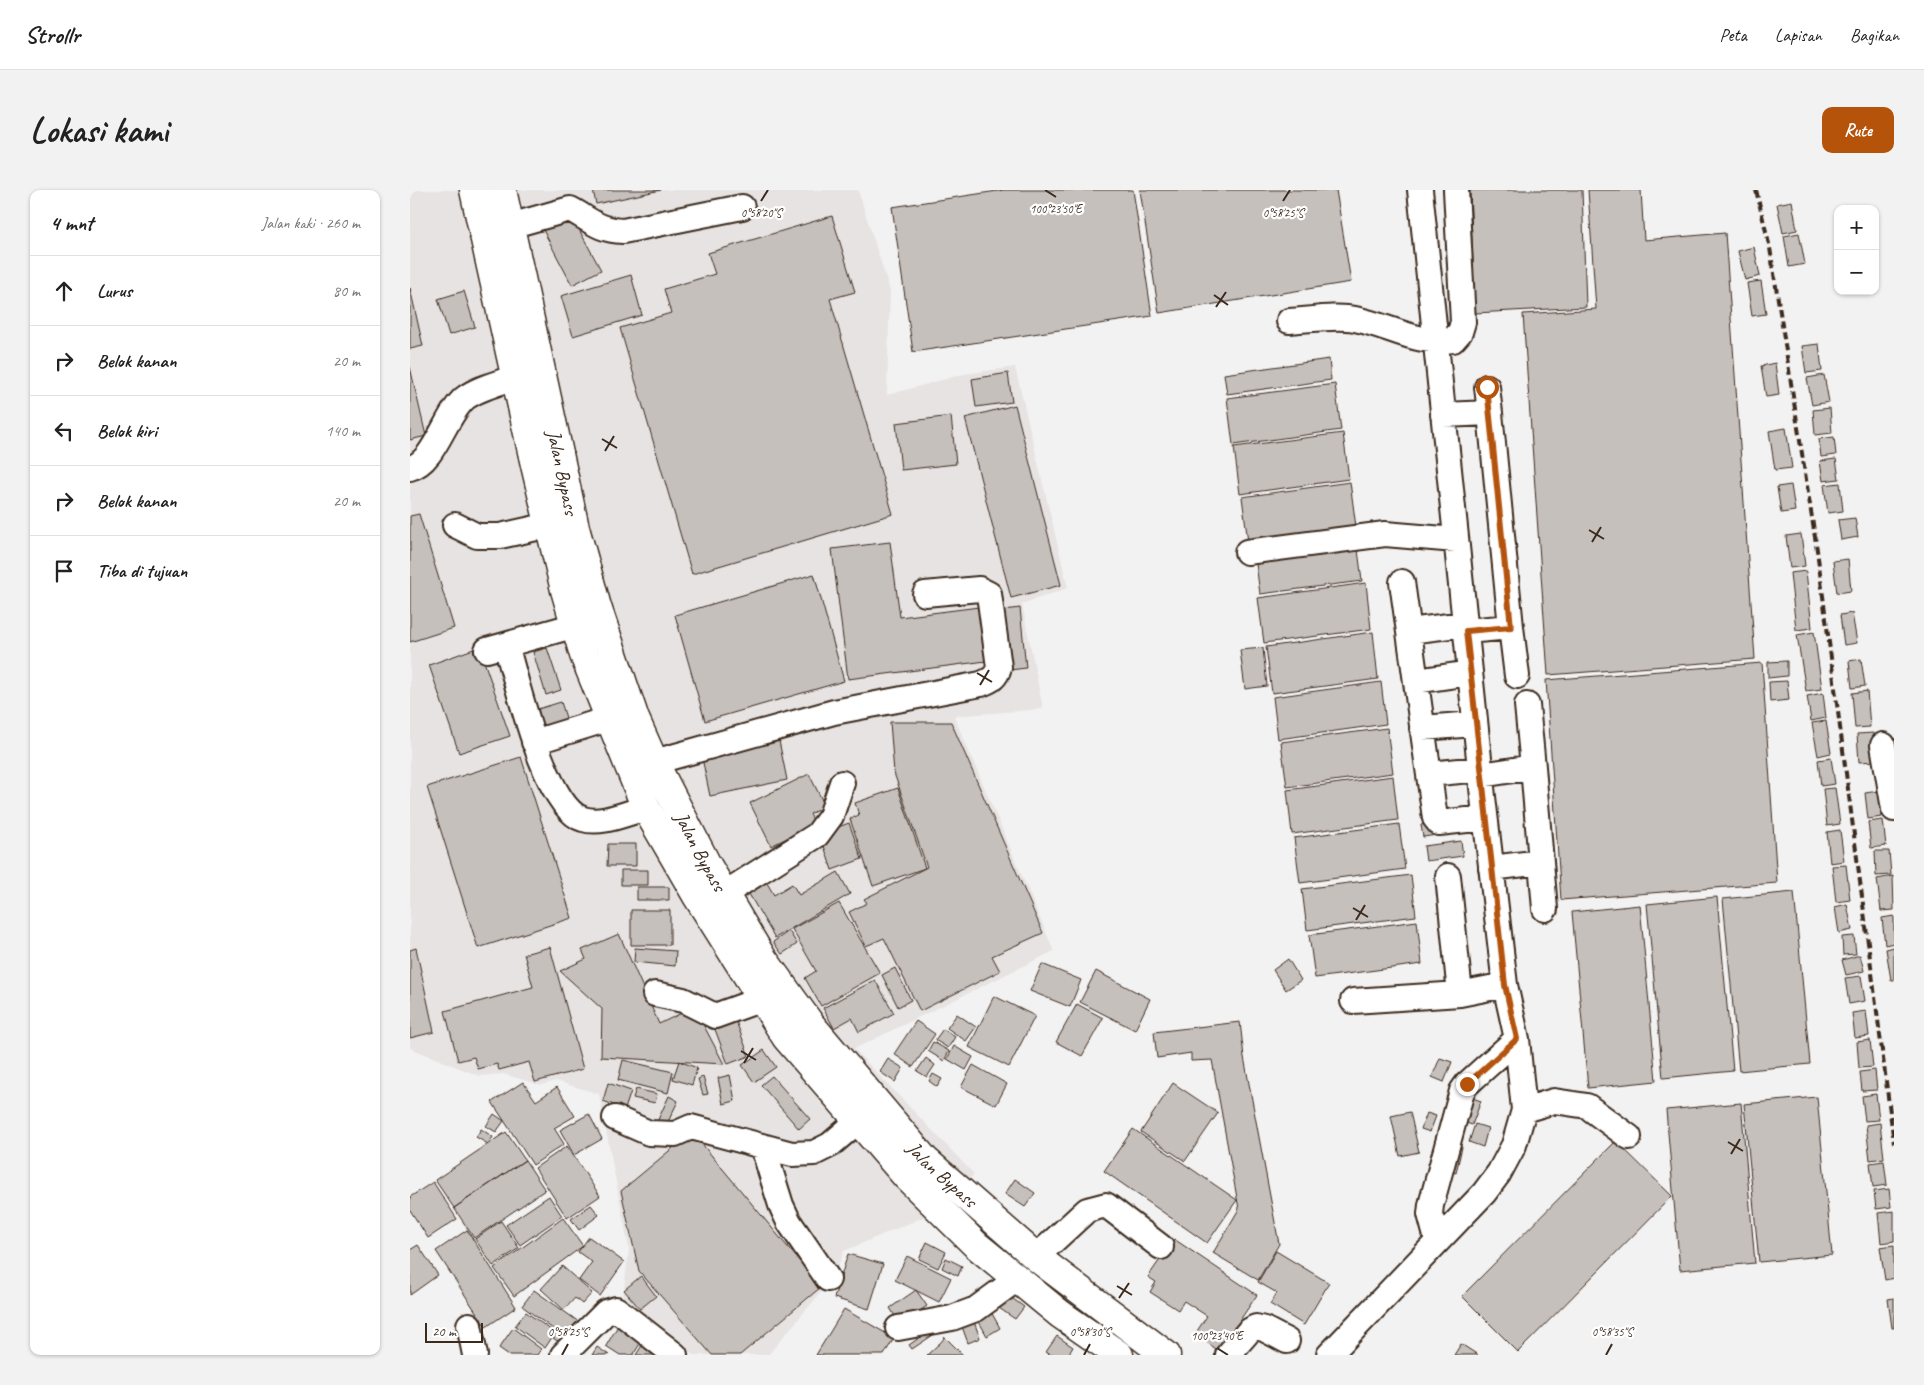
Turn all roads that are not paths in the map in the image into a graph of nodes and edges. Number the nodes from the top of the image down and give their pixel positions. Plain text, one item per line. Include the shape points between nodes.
1 (474, 190) edge
2 (502, 190) edge
3 (1420, 190) edge
4 (1456, 190) edge
5 (742, 207) dead end
6 (510, 226) junction
7 (1289, 321) dead end
8 (1435, 343) junction
9 (516, 377) junction
10 (1487, 387) dead end
11 (1490, 413) junction
12 (1443, 415) junction
13 (410, 468) edge
14 (455, 525) dead end
15 (550, 525) junction
16 (1456, 540) junction
17 (1247, 552) dead end
18 (1402, 582) dead end
19 (925, 594) dead end
20 (576, 625) junction
21 (1465, 627) junction
22 (1511, 627) junction
23 (1409, 631) junction
24 (1470, 673) junction
25 (1516, 676) dead end
26 (1416, 681) junction
27 (1528, 705) dead end
28 (608, 719) junction
29 (1475, 724) junction
30 (1422, 728) junction
31 (534, 742) junction
32 (1883, 744) dead end
33 (654, 762) junction
34 (1533, 767) junction
35 (1480, 772) junction
36 (1429, 774) junction
37 (842, 783) dead end
38 (646, 808) junction
39 (1894, 809) edge
40 (1485, 818) junction
41 (1541, 862) junction
42 (1491, 868) junction
43 (1448, 876) dead end
44 (724, 894) junction
45 (1545, 909) dead end
46 (1505, 985) junction
47 (655, 994) dead end
48 (1460, 994) junction
49 (762, 999) junction
50 (1353, 1001) dead end
51 (1517, 1039) junction
52 (1524, 1110) junction
53 (615, 1118) dead end
54 (858, 1121) junction
55 (1629, 1137) dead end
56 (763, 1147) junction
57 (1436, 1240) junction
58 (1161, 1247) dead end
59 (1036, 1257) junction
60 (828, 1279) dead end
61 (1017, 1279) junction
62 (469, 1325) dead end
63 (898, 1328) dead end
64 (1287, 1342) dead end
65 (1110, 1353) edge
66 (474, 1355) edge
67 (563, 1355) edge
68 (675, 1355) edge
69 (1166, 1355) edge
70 (1228, 1355) edge
71 (1329, 1355) edge

1 - 9 highway, Jalan Bypass
2 - 6 highway, Jalan Bypass
3 - 8 street
4 - 8 street via 1463,322 1453,340
5 - 6 street via 623,231 592,224 570,209
6 - 33 highway, Jalan Bypass via 576,528 597,607 628,701
7 - 8 street via 1352,318
8 - 12 street
9 - 13 street via 464,399 429,453
9 - 15 highway, Jalan Bypass
10 - 11 street
11 - 12 street
11 - 22 street
12 - 16 street
14 - 15 street via 477,536 500,536
15 - 20 highway, Jalan Bypass
16 - 17 street via 1385,534
16 - 21 street
18 - 23 street
19 - 33 street via 979,589 989,594 999,667 992,680 834,712
20 - 28 highway, Jalan Bypass
20 - 31 street via 497,647
21 - 22 street
21 - 23 street
21 - 24 street
22 - 25 street
23 - 26 street
24 - 26 street
24 - 29 street
26 - 30 street
27 - 34 street
28 - 31 street
28 - 38 highway, Jalan Bypass
29 - 30 street
29 - 35 street
30 - 36 street
31 - 38 street via 560,802 580,819 596,822
32 - 39 street
33 - 44 highway, Jalan Bypass
34 - 35 street
34 - 41 street
35 - 36 street
35 - 40 street
36 - 40 street via 1435,818 1439,823
37 - 44 street via 831,816 817,835
38 - 49 highway, Jalan Bypass
40 - 42 street
41 - 42 street
41 - 45 street
42 - 46 street
43 - 48 street
44 - 59 highway, Jalan Bypass via 760,956 811,1025 925,1160
46 - 48 street
46 - 51 street
47 - 49 street via 683,1000 714,1016
48 - 50 street
49 - 54 highway, Jalan Bypass via 786,1037
51 - 52 street
51 - 57 street via 1462,1092 1431,1205
52 - 55 street via 1554,1101 1587,1106
52 - 57 street via 1514,1145 1500,1173
53 - 56 street via 649,1133 675,1134 692,1127
54 - 56 street via 830,1145 814,1153 792,1154
54 - 61 highway, Jalan Bypass via 907,1178 976,1245
56 - 60 street via 785,1213
57 - 71 street
58 - 59 street via 1106,1205 1087,1210
59 - 69 highway, Jalan Bypass
61 - 63 street via 976,1309 952,1318
61 - 65 highway, Jalan Bypass
62 - 66 street
64 - 70 street via 1264,1328 1256,1327
67 - 68 street via 606,1312 616,1309

